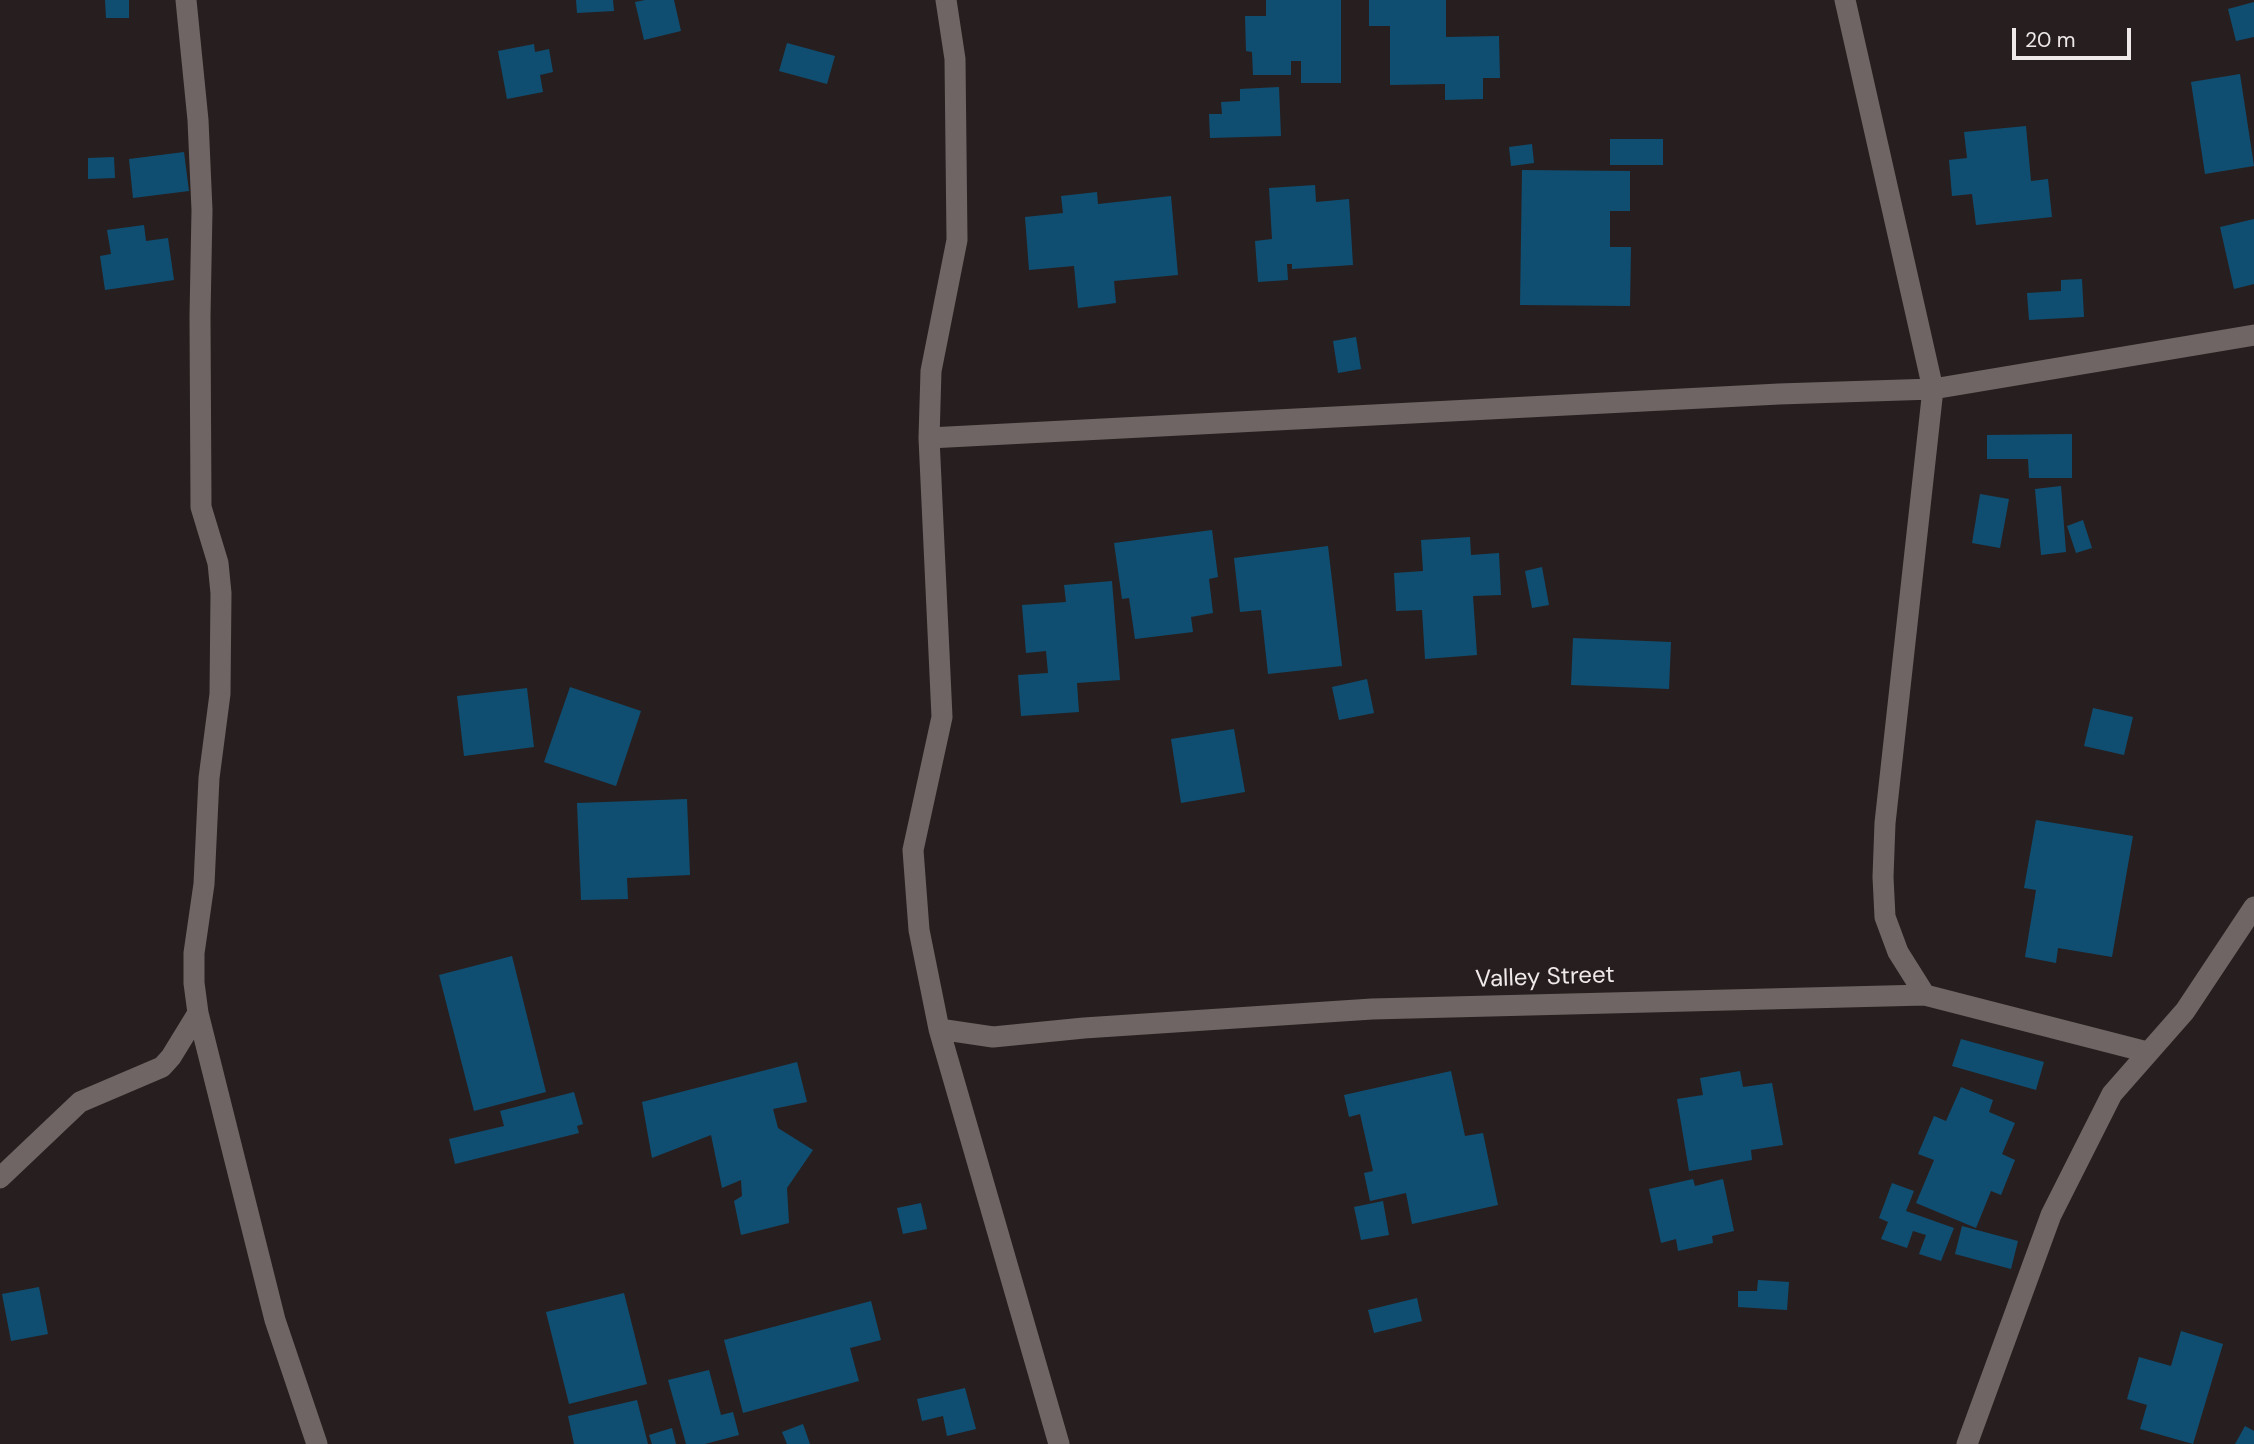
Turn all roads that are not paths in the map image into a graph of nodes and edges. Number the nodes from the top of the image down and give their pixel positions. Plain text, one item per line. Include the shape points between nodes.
1 (186, 0) edge
2 (946, 0) edge
3 (1844, 0) edge
4 (2254, 335) edge
5 (1933, 389) junction
6 (929, 438) junction
7 (2254, 907) edge
8 (1925, 995) junction
9 (198, 1013) junction
10 (939, 1029) junction
11 (2147, 1052) junction
12 (0, 1178) edge
13 (317, 1444) edge
14 (1059, 1444) edge
15 (1968, 1444) edge

1 - 9 street via 202,211 201,507 220,579 220,694 194,953
2 - 6 street via 955,59 957,240 931,371
3 - 5 street
4 - 5 street
5 - 6 street
5 - 8 street via 1886,809 1883,877 1885,917 1898,952
6 - 10 street via 943,716 913,850 919,930
7 - 11 street via 2185,1011
8 - 10 street, Valley Street via 1372,1009 993,1037
8 - 11 street, Valley Street
9 - 12 street via 162,1067 80,1102
9 - 13 street via 275,1320
10 - 14 street
11 - 15 street via 2112,1094 2051,1215

